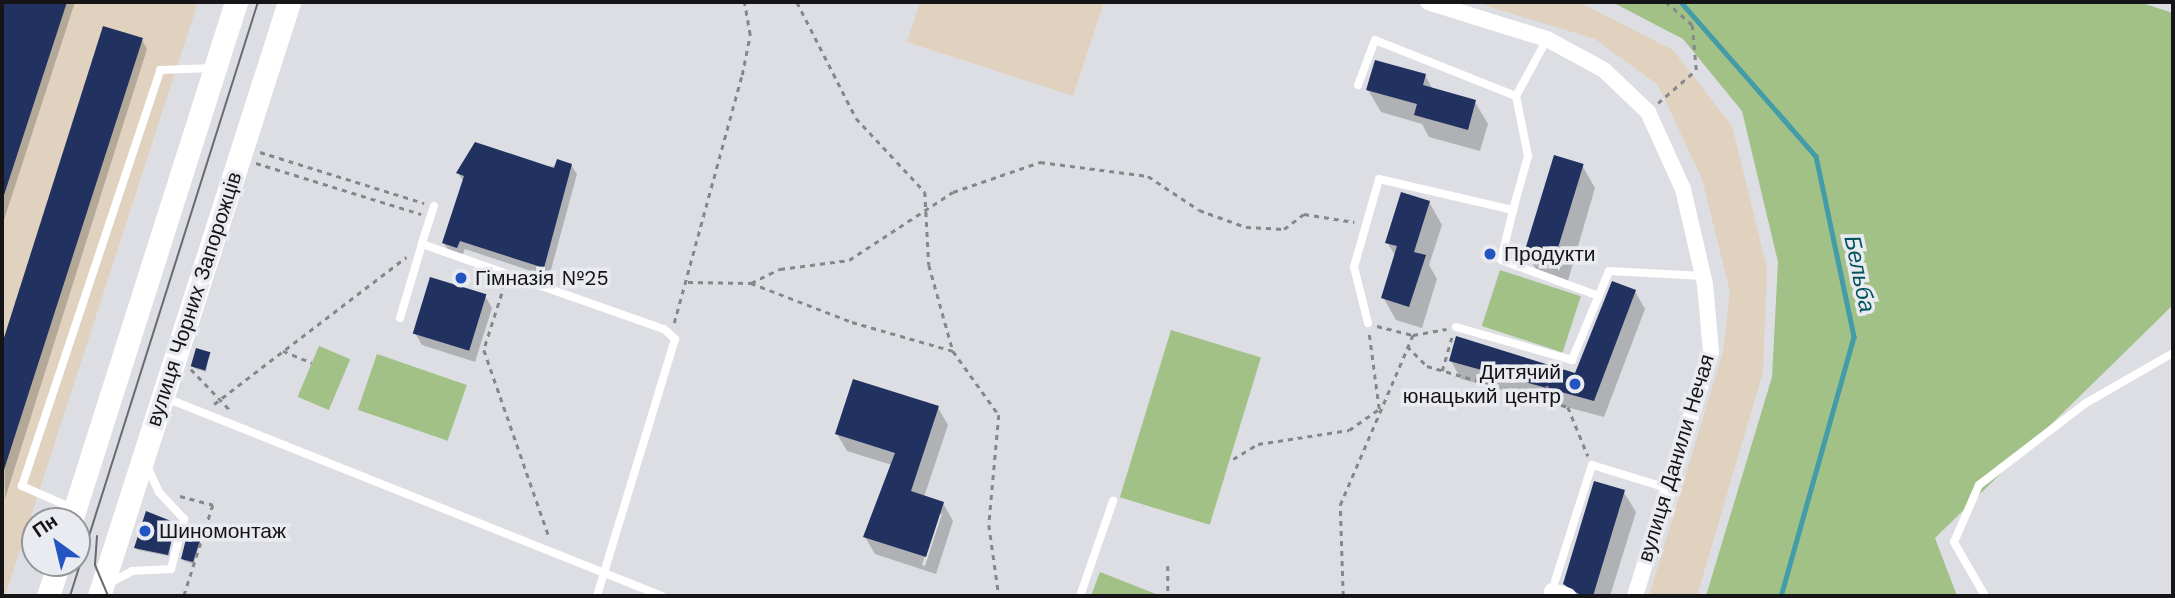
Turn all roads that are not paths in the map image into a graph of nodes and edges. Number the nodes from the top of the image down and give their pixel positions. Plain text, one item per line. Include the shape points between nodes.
1 (236, 2) edge
2 (289, 2) edge
3 (1428, 2) edge
4 (1547, 40) junction
5 (215, 68) junction
6 (1358, 85) dead end
7 (1516, 96) junction
8 (433, 206) road end
9 (1513, 210) junction
10 (422, 244) junction
11 (1703, 276) junction
12 (1599, 296) junction
13 (400, 318) dead end
14 (1368, 323) road end
15 (1456, 327) road end
16 (2173, 353) edge
17 (163, 398) junction
18 (143, 459) junction
19 (1667, 488) junction
20 (1113, 501) dead end
21 (59, 507) edge
22 (76, 507) edge
23 (604, 575) junction
24 (54, 577) edge
25 (1558, 589) edge
26 (100, 592) edge
27 (48, 596) edge
28 (597, 596) edge
29 (662, 596) edge
30 (1080, 596) edge
31 (1635, 596) edge
32 (1985, 596) edge

1 - 5 main road
2 - 17 main road, вулиця Чорних Запорожців
3 - 4 street
4 - 7 lane
4 - 11 street, вулиця Данили Нечая via 1604,70 1648,112 1683,189
5 - 21 lane via 160,70 23,486
5 - 22 main road
6 - 7 lane via 1375,40
7 - 9 lane via 1528,156
8 - 10 lane
9 - 12 lane via 1501,260
9 - 14 lane via 1379,179 1354,267
10 - 13 lane
10 - 23 lane via 671,333 675,352
11 - 12 lane via 1609,271
11 - 19 street, вулиця Данили Нечая via 1711,352
12 - 15 lane via 1572,360
16 - 32 lane via 2086,404 1979,485 1954,542
17 - 18 main road, вулиця Чорних Запорожців
17 - 23 lane
18 - 26 main road, вулиця Чорних Запорожців
18 - 26 lane via 159,492 184,519 171,569 132,571
19 - 25 lane via 1592,465
19 - 31 street, вулиця Данили Нечая
20 - 30 lane
23 - 28 lane
23 - 29 lane
24 - 27 main road

